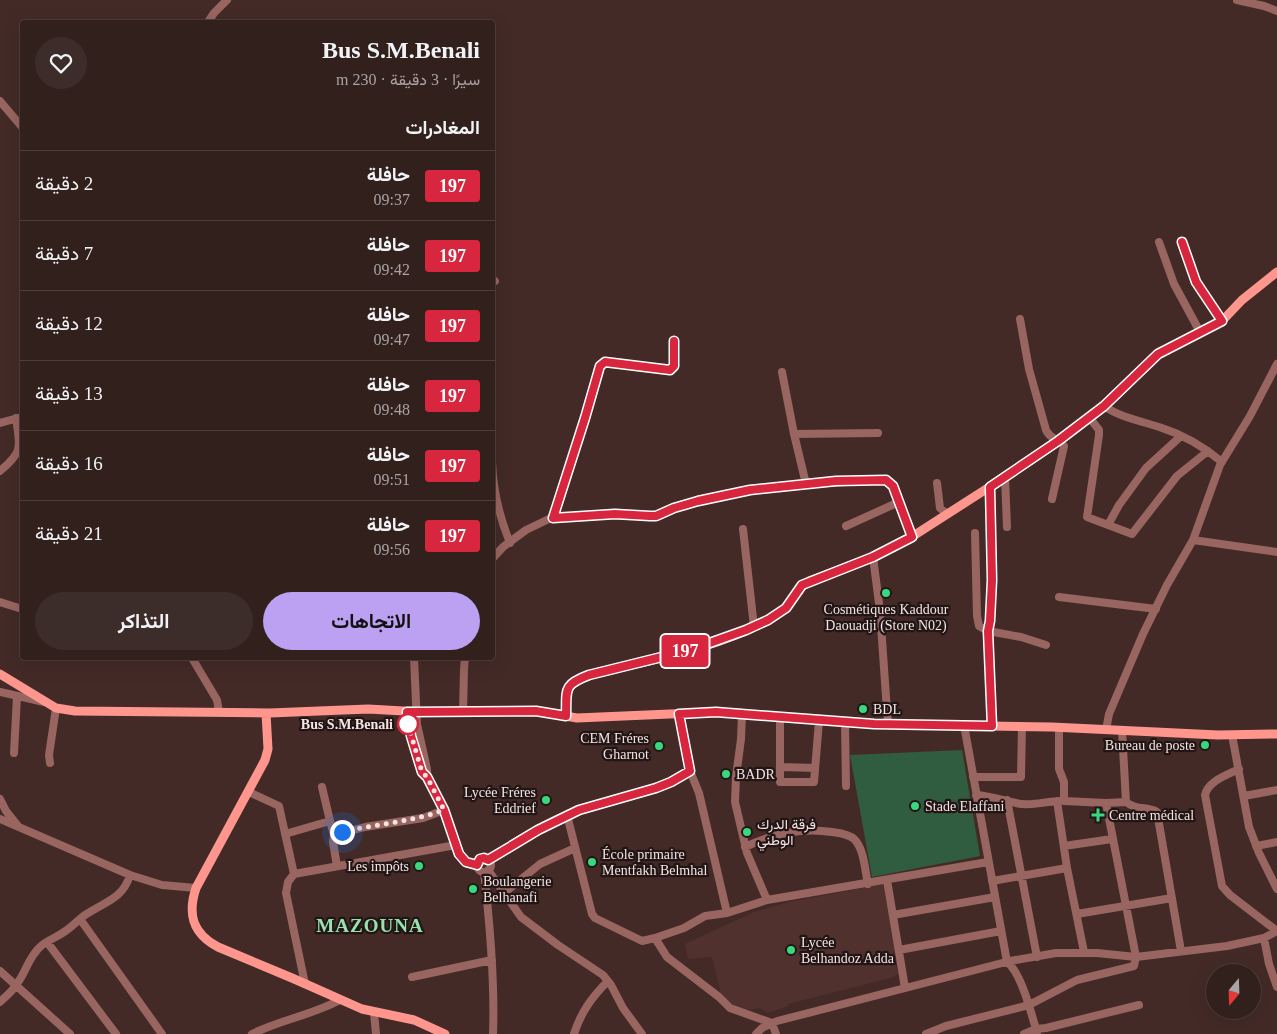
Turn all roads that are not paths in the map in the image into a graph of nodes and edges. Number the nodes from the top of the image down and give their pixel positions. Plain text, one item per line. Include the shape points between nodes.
1 (227, 0) edge
2 (1237, 0) edge
3 (1277, 11) edge
4 (209, 20) edge
5 (0, 101) edge
6 (20, 125) edge
7 (1159, 242) dead end
8 (1182, 242) dead end
9 (1277, 272) edge
10 (1020, 319) dead end
11 (1222, 321) junction
12 (1200, 332) junction
13 (674, 341) dead end
14 (1277, 364) edge
15 (782, 372) dead end
16 (1104, 406) junction
17 (19, 417) edge
18 (1089, 417) junction
19 (0, 422) edge
20 (878, 433) dead end
21 (794, 434) junction
22 (1181, 436) junction
23 (1058, 441) junction
24 (1208, 451) junction
25 (1222, 462) junction
26 (0, 471) edge
27 (1005, 477) junction
28 (937, 483) dead end
29 (806, 484) junction
30 (990, 487) junction
31 (495, 492) edge
32 (1052, 499) dead end
33 (899, 502) junction
34 (948, 514) junction
35 (553, 518) junction
36 (1108, 525) junction
37 (846, 526) dead end
38 (743, 528) dead end
39 (1007, 528) dead end
40 (975, 533) dead end
41 (912, 537) junction
42 (1193, 540) junction
43 (510, 543) junction
44 (1277, 552) edge
45 (495, 556) edge
46 (873, 557) junction
47 (1060, 597) dead end
48 (0, 602) edge
49 (20, 608) edge
50 (1156, 609) junction
51 (754, 627) junction
52 (988, 631) junction
53 (1046, 645) dead end
54 (193, 660) edge
55 (414, 660) edge
56 (466, 660) edge
57 (0, 674) edge
58 (0, 692) edge
59 (17, 696) junction
60 (46, 702) junction
61 (56, 708) junction
62 (219, 712) junction
63 (412, 712) junction
64 (463, 712) junction
65 (266, 713) junction
66 (679, 714) junction
67 (742, 714) junction
68 (566, 716) junction
69 (780, 718) junction
70 (819, 721) junction
71 (845, 722) junction
72 (888, 725) junction
73 (964, 725) junction
74 (992, 726) junction
75 (1022, 726) junction
76 (1059, 727) junction
77 (1106, 730) junction
78 (1122, 730) junction
79 (1277, 734) edge
80 (1232, 735) junction
81 (14, 752) dead end
82 (50, 763) dead end
83 (780, 767) junction
84 (815, 768) junction
85 (1239, 769) junction
86 (690, 771) junction
87 (973, 776) junction
88 (846, 786) dead end
89 (322, 788) dead end
90 (1277, 790) edge
91 (249, 792) junction
92 (976, 795) junction
93 (1244, 796) junction
94 (0, 799) edge
95 (1007, 800) junction
96 (1061, 801) junction
97 (1126, 802) junction
98 (1106, 803) junction
99 (444, 810) junction
100 (567, 815) junction
101 (0, 819) edge
102 (330, 821) junction
103 (18, 826) junction
104 (285, 834) junction
105 (334, 835) junction
106 (1112, 839) junction
107 (1277, 842) edge
108 (456, 845) junction
109 (1064, 846) junction
110 (1256, 846) junction
111 (745, 847) junction
112 (575, 848) junction
113 (488, 860) junction
114 (988, 862) junction
115 (477, 865) junction
116 (337, 866) junction
117 (1067, 868) junction
118 (486, 871) junction
119 (294, 874) junction
120 (130, 875) junction
121 (1022, 876) junction
122 (887, 880) junction
123 (992, 881) junction
124 (868, 884) junction
125 (196, 888) junction
126 (1277, 890) edge
127 (504, 893) junction
128 (995, 897) junction
129 (1172, 898) junction
130 (767, 900) junction
131 (1125, 906) junction
132 (727, 913) junction
133 (1077, 914) junction
134 (893, 915) junction
135 (80, 920) junction
136 (1001, 931) junction
137 (1277, 931) edge
138 (655, 938) junction
139 (1264, 938) junction
140 (47, 942) junction
141 (899, 950) junction
142 (1181, 951) junction
143 (1084, 952) junction
144 (1036, 957) junction
145 (1136, 957) junction
146 (492, 960) junction
147 (1007, 962) junction
148 (0, 971) edge
149 (412, 977) dead end
150 (608, 981) junction
151 (305, 984) junction
152 (17, 985) junction
153 (1277, 987) edge
154 (905, 988) junction
155 (340, 1000) junction
156 (0, 1002) edge
157 (1029, 1005) junction
158 (1139, 1005) dead end
159 (374, 1013) junction
160 (772, 1023) junction
161 (1036, 1032) edge
162 (70, 1034) edge
163 (116, 1034) edge
164 (162, 1034) edge
165 (252, 1034) edge
166 (376, 1034) edge
167 (445, 1034) edge
168 (493, 1034) edge
169 (574, 1034) edge
170 (642, 1034) edge
171 (756, 1034) edge
172 (776, 1034) edge
173 (926, 1034) edge
174 (1024, 1034) edge

1 - 4 street
2 - 3 street
5 - 6 street
7 - 12 street via 1174,284
8 - 11 street via 1196,282
9 - 11 main road
10 - 23 street via 1029,369 1046,430
11 - 12 main road
12 - 16 main road via 1158,354
13 - 35 street via 674,366 670,370 605,362 600,366
14 - 25 street
15 - 21 street
16 - 18 main road
16 - 22 street via 1115,414
17 - 19 street
17 - 26 street via 20,448 12,462
18 - 23 main road
18 - 36 street via 1099,435 1087,517
20 - 21 street
21 - 29 street
22 - 24 street
22 - 36 street via 1146,468
23 - 27 main road
23 - 32 street via 1063,443 1064,449
24 - 25 street
24 - 36 street via 1177,476 1132,534
25 - 42 street
27 - 30 main road
27 - 39 street
28 - 34 street via 940,508
29 - 33 street via 886,480 893,486
29 - 35 street via 728,494 656,516 615,514
30 - 34 main road
30 - 52 street via 992,580
31 - 43 street
33 - 37 street
33 - 41 street
34 - 41 main road
35 - 43 street via 526,530
38 - 51 street
40 - 52 street via 977,623
41 - 46 main road
42 - 44 street
42 - 50 street
43 - 45 street
46 - 51 main road via 802,585 786,608
46 - 72 street
47 - 50 street
48 - 49 street
50 - 77 street via 1109,714
51 - 68 main road via 713,643 574,680 567,692
52 - 53 street
52 - 74 street
54 - 62 street via 217,700
55 - 63 street
56 - 64 street
57 - 60 main road
58 - 59 street
59 - 60 street
59 - 81 street
60 - 61 main road
61 - 62 main road via 75,711
61 - 82 street
62 - 65 main road
63 - 64 main road
63 - 65 main road via 368,709
63 - 99 street via 427,777
64 - 68 main road via 536,711
65 - 91 main road via 268,749
66 - 67 main road
66 - 68 main road via 598,718
66 - 86 street
67 - 69 main road
67 - 111 street via 735,802
69 - 70 main road
69 - 83 street
70 - 71 main road
70 - 84 street
71 - 72 main road
71 - 88 street
72 - 73 main road
73 - 74 main road
73 - 87 street
74 - 75 main road
75 - 76 main road
75 - 87 street via 1021,777
76 - 77 main road
76 - 96 street via 1059,769 1064,782
77 - 78 main road
78 - 80 main road
78 - 97 street
79 - 80 main road
80 - 85 street
83 - 84 street
83 - 84 street via 780,782 814,782
85 - 93 street
85 - 137 street via 1217,780 1206,789 1205,795 1222,886
86 - 100 street via 641,793
86 - 132 street via 699,793
87 - 92 street
89 - 102 street
90 - 93 street
91 - 104 street via 279,806
91 - 125 main road
92 - 95 street
92 - 114 street
93 - 110 street
94 - 103 street
95 - 96 street via 1026,804
95 - 121 street
96 - 98 street
96 - 109 street
97 - 98 street
97 - 129 street via 1157,812
98 - 106 street
99 - 105 street via 423,818 365,826
99 - 108 street
100 - 112 street
100 - 113 street
101 - 103 street
102 - 104 street
102 - 105 street
103 - 120 street
104 - 119 street
105 - 116 street via 332,842
106 - 109 street
106 - 131 street
107 - 110 street
108 - 115 street via 466,862
108 - 116 street
109 - 117 street
110 - 126 street
111 - 124 street via 789,832 817,829 843,834 854,839 860,850
111 - 130 street
112 - 127 street via 540,864
112 - 138 street via 594,918 642,941
113 - 115 street via 480,859
113 - 118 street via 490,866
114 - 122 street
114 - 123 street
115 - 118 street
116 - 119 street
117 - 121 street
117 - 133 street
118 - 127 street
118 - 146 street
119 - 151 street via 286,893
120 - 125 street via 162,885
120 - 135 street via 121,893
121 - 123 street
121 - 144 street
122 - 124 street
122 - 134 street
123 - 128 street
124 - 130 street
125 - 151 main road via 192,917 208,942
127 - 150 street via 521,917 603,974
128 - 134 street
128 - 136 street
129 - 131 street
129 - 142 street
130 - 132 street
131 - 133 street
131 - 145 street
132 - 138 street via 705,916 684,928
133 - 143 street
134 - 141 street
135 - 140 street
135 - 164 street
136 - 141 street
136 - 147 street
137 - 139 street
138 - 160 street via 667,957 730,1008
139 - 142 street
139 - 153 street
140 - 152 street via 35,952
140 - 163 street
141 - 154 street
142 - 145 street
143 - 144 street
143 - 145 street
144 - 147 street
145 - 157 street via 1134,966 1077,980
146 - 149 street
146 - 168 street
147 - 154 street
147 - 157 street via 1013,966
148 - 152 street
150 - 169 street via 594,994
150 - 170 street
151 - 155 main road
152 - 156 street
152 - 162 street
154 - 160 street
155 - 159 main road
155 - 165 street
157 - 161 street
157 - 173 street
158 - 161 street
159 - 166 street
159 - 167 main road via 414,1020
160 - 171 street
160 - 172 street
161 - 174 street

